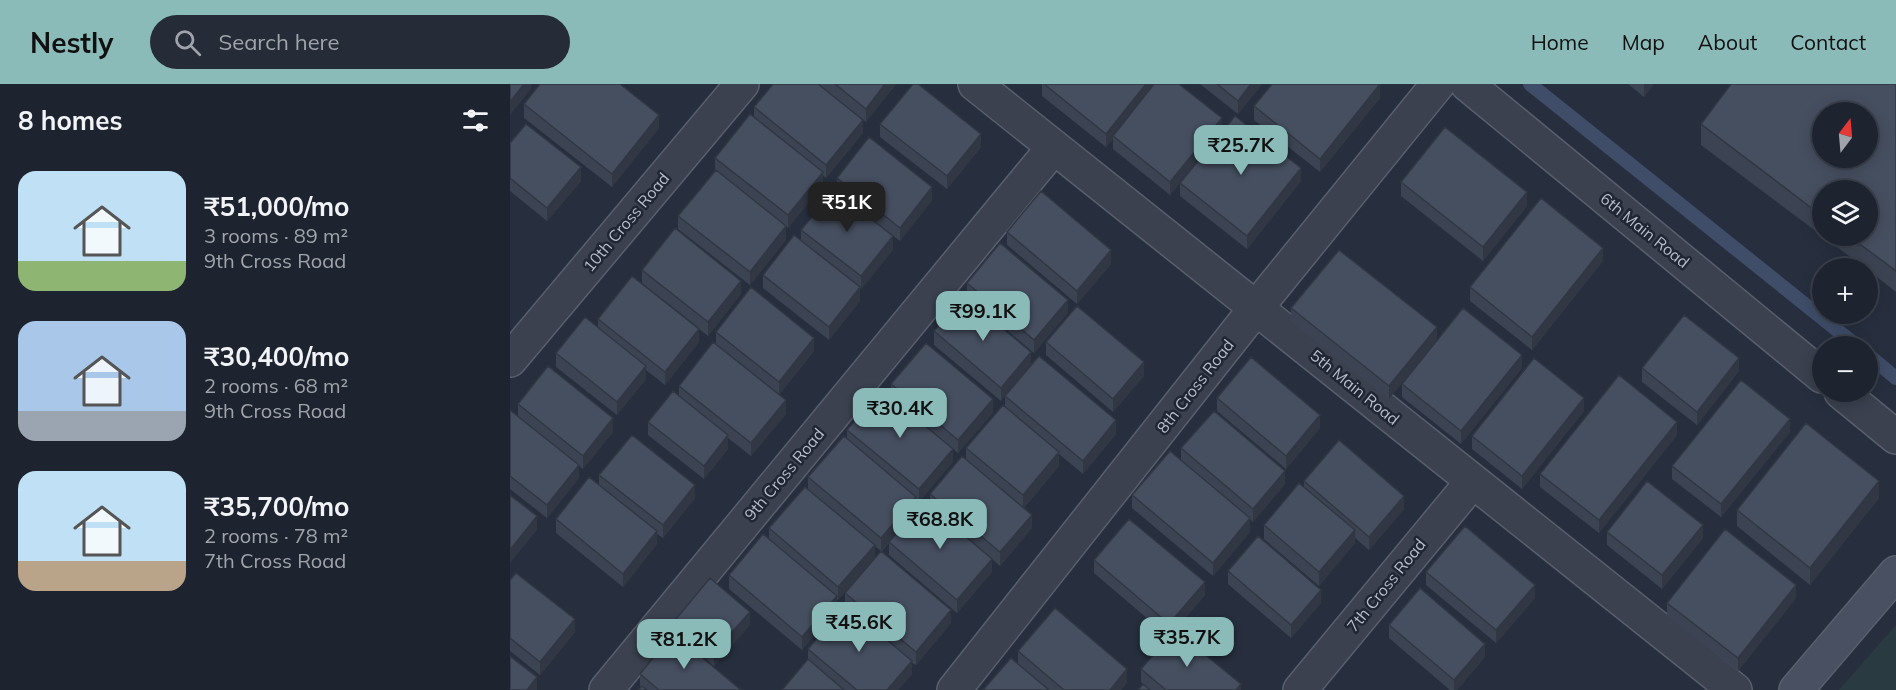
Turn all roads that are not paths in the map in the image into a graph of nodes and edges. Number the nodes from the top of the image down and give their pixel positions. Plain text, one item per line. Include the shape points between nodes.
1 (742, 84) edge
2 (975, 84) edge
3 (1438, 84) edge
4 (1467, 84) edge
5 (1054, 147) junction
6 (1256, 308) junction
7 (510, 360) edge
8 (1812, 368) edge
9 (1853, 402) edge
10 (1896, 437) edge
11 (1473, 481) junction
12 (1896, 573) edge
13 (606, 690) edge
14 (954, 690) edge
15 (1300, 690) edge
16 (1735, 690) edge
17 (1796, 690) edge

1 - 7 street, 10th Cross Road
2 - 5 street, 5th Main Road
3 - 6 street, 8th Cross Road
4 - 8 street, 6th Main Road
5 - 6 street, 5th Main Road
5 - 13 street, 9th Cross Road
6 - 11 street, 5th Main Road
6 - 14 street, 8th Cross Road
9 - 10 street
11 - 15 street, 7th Cross Road
11 - 16 street, 5th Main Road
12 - 17 main road

